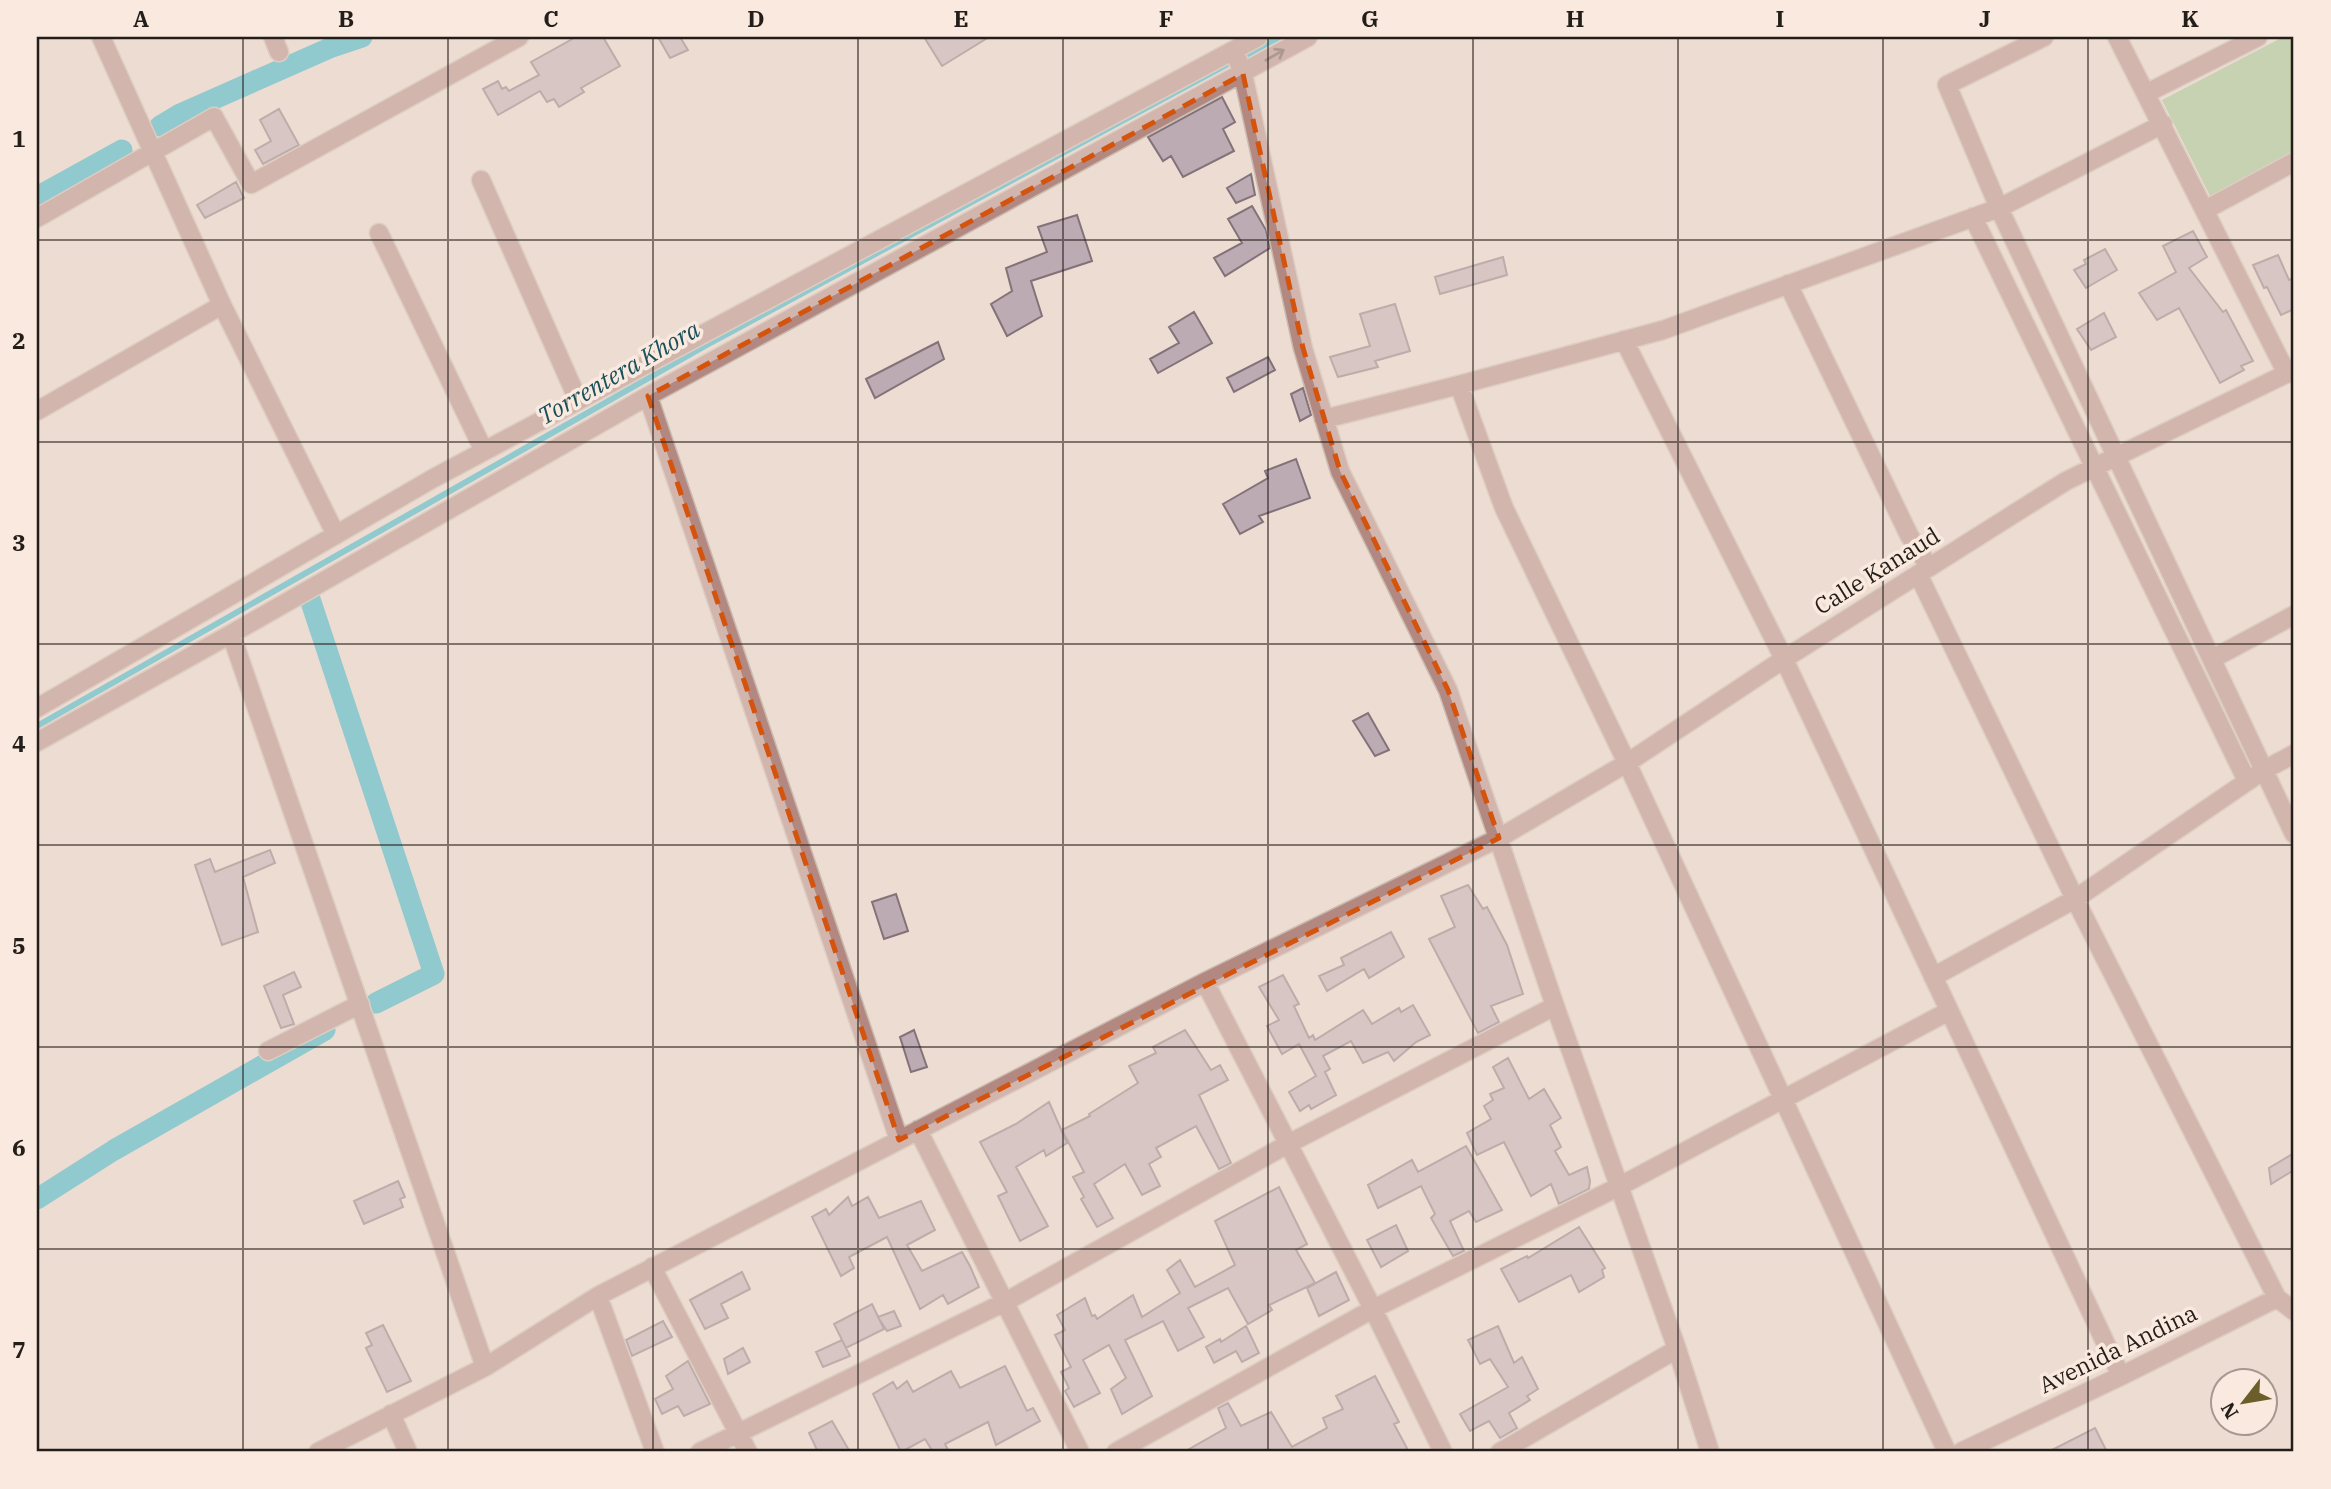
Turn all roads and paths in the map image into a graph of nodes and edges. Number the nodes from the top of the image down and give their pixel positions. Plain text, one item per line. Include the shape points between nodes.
1 (101, 37) edge
2 (519, 37) edge
3 (1258, 37) edge
4 (1308, 37) edge
5 (2043, 37) edge
6 (2117, 37) edge
7 (2258, 37) edge
8 (1234, 50) junction
9 (1243, 74) junction
10 (2147, 93) junction
11 (2162, 124) junction
12 (153, 153) junction
13 (2294, 163) edge
14 (481, 180) dead end
15 (1999, 208) junction
16 (2205, 210) junction
17 (1973, 217) junction
18 (37, 218) edge
19 (379, 233) dead end
20 (1788, 284) junction
21 (222, 305) junction
22 (1623, 340) junction
23 (2291, 372) edge
24 (1459, 385) junction
25 (648, 396) junction
26 (579, 400) junction
27 (37, 411) edge
28 (1324, 419) junction
29 (484, 451) junction
30 (2115, 457) junction
31 (2094, 467) junction
32 (336, 535) junction
33 (1924, 571) junction
34 (2294, 615) edge
35 (231, 634) junction
36 (1784, 659) junction
37 (2212, 659) junction
38 (37, 708) edge
39 (37, 741) edge
40 (2294, 754) edge
41 (1627, 763) junction
42 (2264, 770) junction
43 (2247, 781) junction
44 (2294, 834) edge
45 (1499, 838) junction
46 (2075, 899) junction
47 (1933, 977) junction
48 (1205, 982) junction
49 (360, 1004) junction
50 (1555, 1006) junction
51 (1949, 1011) junction
52 (268, 1051) dead end
53 (1783, 1099) junction
54 (918, 1130) junction
55 (899, 1140) junction
56 (1288, 1144) junction
57 (1620, 1186) junction
58 (652, 1268) junction
59 (598, 1296) junction
60 (2277, 1298) junction
61 (1005, 1302) junction
62 (1373, 1309) junction
63 (2294, 1311) edge
64 (1677, 1349) junction
65 (485, 1367) junction
66 (2121, 1376) junction
67 (391, 1414) junction
68 (738, 1432) junction
69 (317, 1452) edge
70 (408, 1452) edge
71 (655, 1452) edge
72 (700, 1452) edge
73 (748, 1452) edge
74 (1080, 1452) edge
75 (1116, 1452) edge
76 (1443, 1452) edge
77 (1500, 1452) edge
78 (1710, 1452) edge
79 (1947, 1452) edge
80 (1961, 1452) edge

1 - 12 street
2 - 12 street via 251,184 214,117
3 - 8 street
9 -> 4 street
5 - 15 street via 1947,85
6 - 10 street
7 - 10 street
8 - 9 street
8 - 26 street
9 - 25 street
9 - 28 street via 1303,348
10 - 11 street
11 - 15 street
11 - 16 street
12 - 18 street
12 - 21 street
13 - 16 street
14 - 26 street
15 - 17 street
15 - 30 street
16 - 23 street
17 - 20 street
17 - 31 street
19 - 29 street
20 - 22 street
20 - 33 street
21 - 27 street
21 - 32 street
22 - 24 street
22 - 36 street
23 - 30 street, Calle Kanaud
24 - 28 street
24 - 41 street via 1504,508
25 - 35 street
25 - 55 street
26 - 29 street
28 - 45 street via 1340,471 1448,690
29 - 32 street
30 - 31 street, Calle Kanaud
30 - 37 street
31 - 33 street, Calle Kanaud
31 - 43 street
32 - 38 street
33 - 36 street, Calle Kanaud
33 - 46 street
34 - 37 street
35 - 39 street
35 - 49 street
36 - 41 street, Calle Kanaud
36 - 47 street
37 - 42 street
40 - 42 street
41 - 45 street, Calle Kanaud
41 - 53 street
42 - 43 street
42 - 44 street
43 - 46 street
45 - 48 street, Calle Kanaud
45 - 50 street
46 - 47 street
46 - 60 street
47 - 51 street
48 - 54 street, Calle Kanaud
48 - 56 street
49 - 52 street
49 - 65 street
50 - 56 street
50 - 57 street
51 - 53 street
51 - 66 street
53 - 57 street
53 - 79 street
54 - 55 street, Calle Kanaud
54 - 61 street
55 - 58 street, Calle Kanaud
56 - 61 street
56 - 62 street
57 - 62 street
57 - 64 street
58 - 59 street, Calle Kanaud
58 - 68 street
59 - 65 street, Calle Kanaud
59 - 71 street
60 - 63 street
60 - 66 street, Avenida Andina
61 - 68 street
61 - 74 street
62 - 75 street
62 - 76 street
64 - 77 street
64 - 78 street
65 - 67 street, Calle Kanaud
66 - 80 street, Avenida Andina
67 - 69 street, Calle Kanaud
67 - 70 street
68 - 72 street
68 - 73 street

